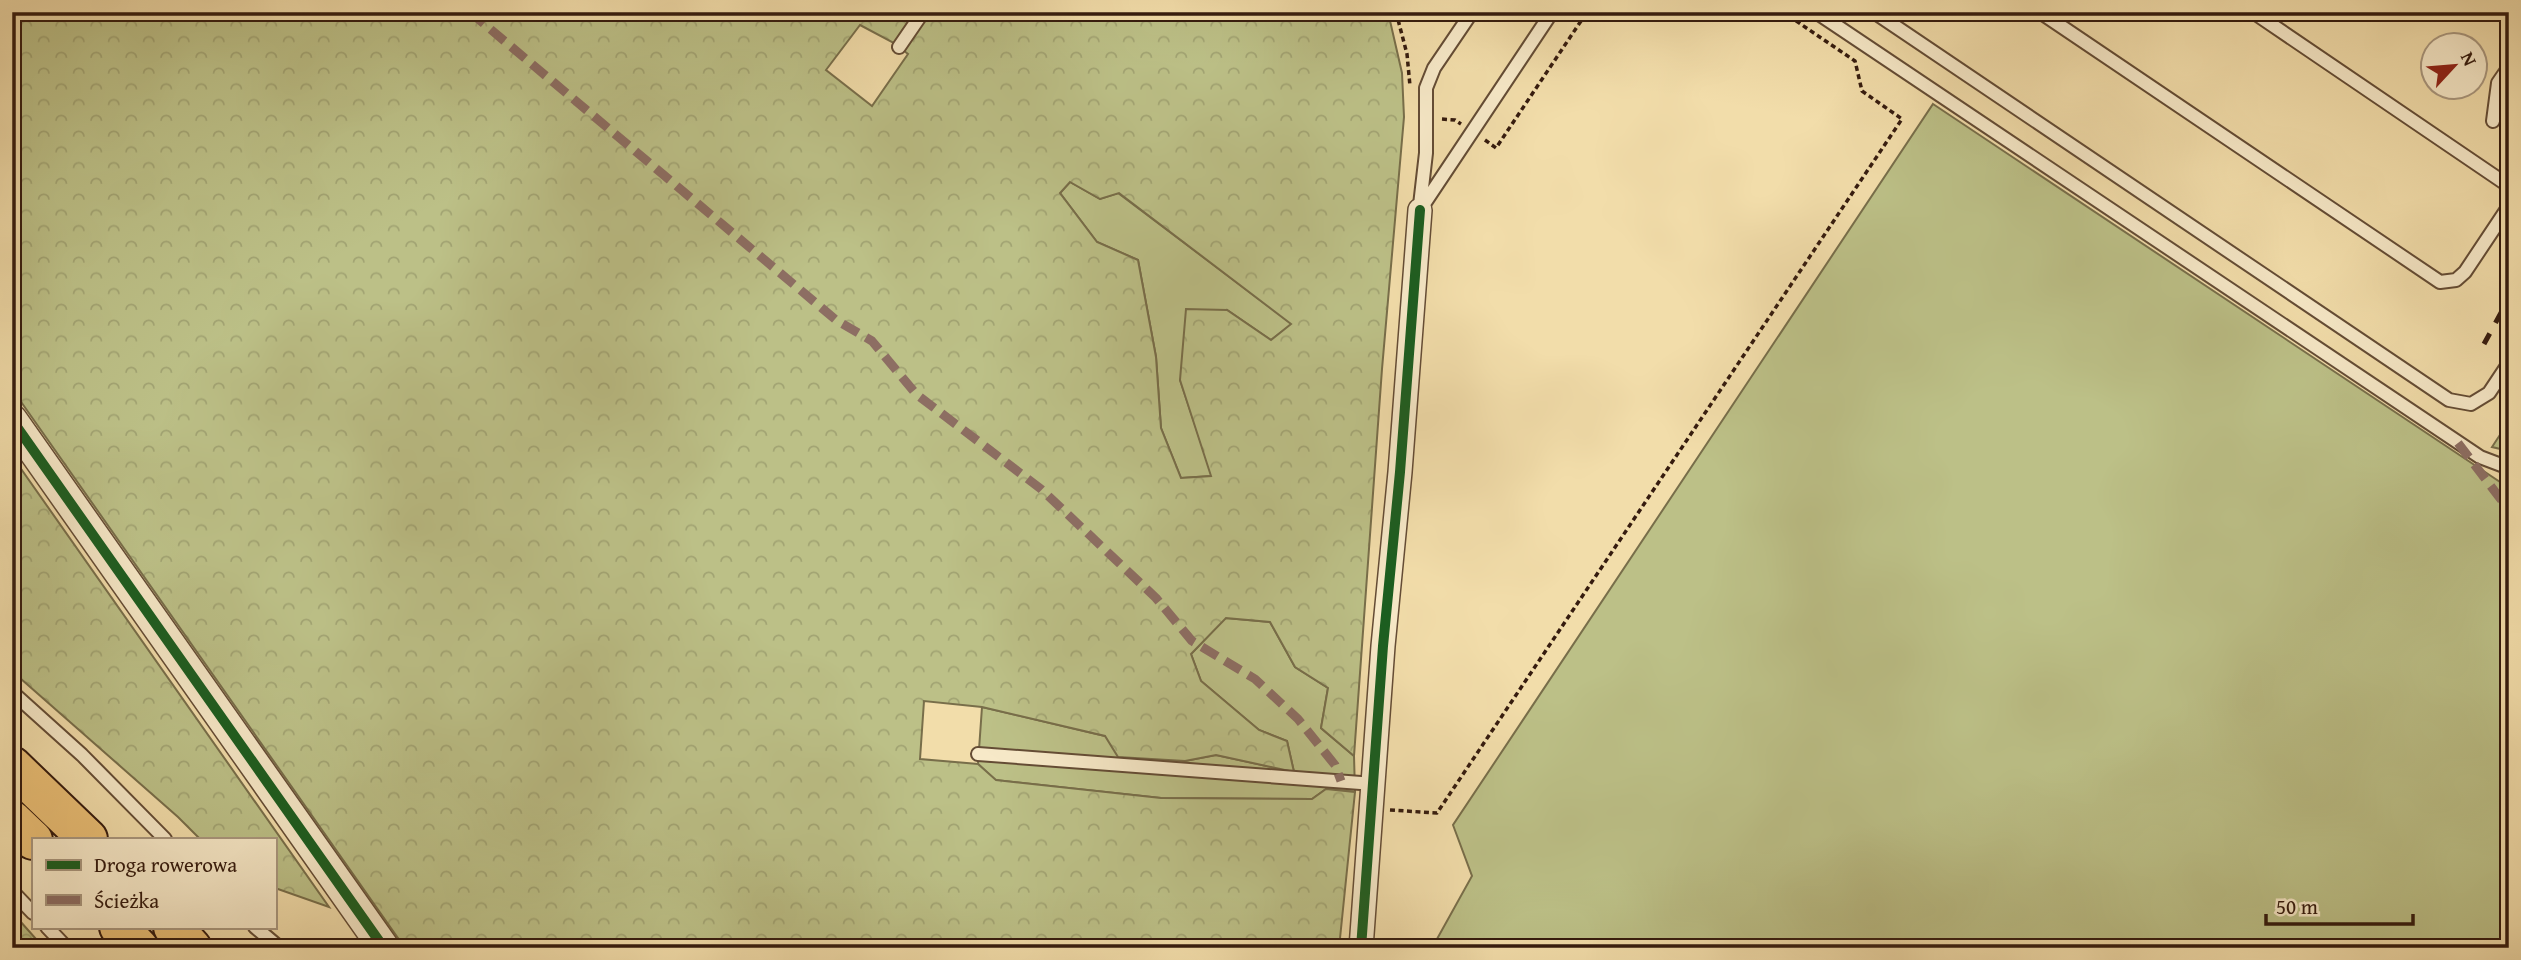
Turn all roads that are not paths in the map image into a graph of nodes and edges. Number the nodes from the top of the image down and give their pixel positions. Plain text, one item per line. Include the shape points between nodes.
1 (923, 12) edge
2 (1472, 12) edge
3 (1552, 12) edge
4 (1816, 12) edge
5 (1874, 12) edge
6 (2040, 12) edge
7 (2253, 12) edge
8 (899, 47) dead end
9 (2509, 66) edge
10 (2493, 121) dead end
11 (2509, 186) edge
12 (2509, 206) edge
13 (1420, 210) junction
14 (2509, 363) edge
15 (12, 420) edge
16 (2509, 468) edge
17 (12, 692) edge
18 (978, 754) dead end
19 (12, 766) edge
20 (1375, 778) junction
21 (12, 820) edge
22 (87, 838) edge
23 (164, 838) edge
24 (32, 839) edge
25 (12, 891) edge
26 (32, 912) edge
27 (48, 928) edge
28 (120, 928) edge
29 (174, 928) edge
30 (256, 928) edge
31 (67, 948) edge
32 (139, 948) edge
33 (192, 948) edge
34 (280, 948) edge
35 (384, 948) edge
36 (1362, 948) edge

1 - 8 lane
2 - 13 lane via 1434,68 1426,88
3 - 13 lane
4 - 16 lane via 2480,457
5 - 14 lane via 2449,400 2472,404 2489,393
6 - 12 lane via 2440,282 2456,280 2465,272
7 - 11 lane
9 - 10 lane via 2498,83
13 - 20 street
15 - 35 street
17 - 23 lane
18 - 20 lane
19 - 22 highway
20 - 36 street
21 - 24 highway
25 - 26 lane
27 - 31 lane
28 - 32 highway
29 - 33 highway
30 - 34 lane

